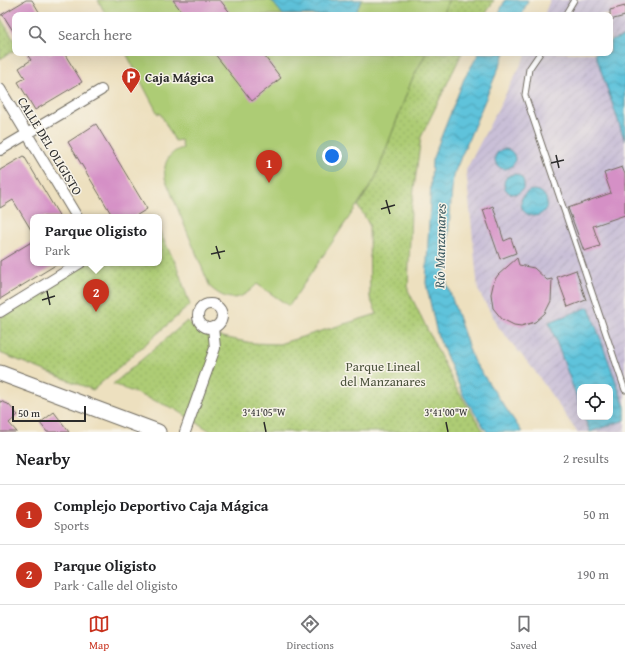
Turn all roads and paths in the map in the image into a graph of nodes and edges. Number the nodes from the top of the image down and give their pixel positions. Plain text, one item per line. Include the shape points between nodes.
1 (574, 0) edge
2 (567, 12) edge
3 (538, 56) edge
4 (0, 89) edge
5 (101, 90) dead end
6 (27, 134) junction
7 (0, 150) edge
8 (75, 214) edge
9 (75, 266) edge
10 (0, 312) edge
11 (213, 327) dead end
12 (0, 373) edge
13 (625, 390) edge
14 (158, 432) edge
15 (185, 432) edge

1 - 2 lane
3 - 13 lane via 530,69 525,95
4 - 6 street, CALLE DEL OLIGISTO
5 - 6 street
6 - 7 street
6 - 8 street, CALLE DEL OLIGISTO
9 - 10 street
11 - 15 street via 215,348
12 - 14 main road

